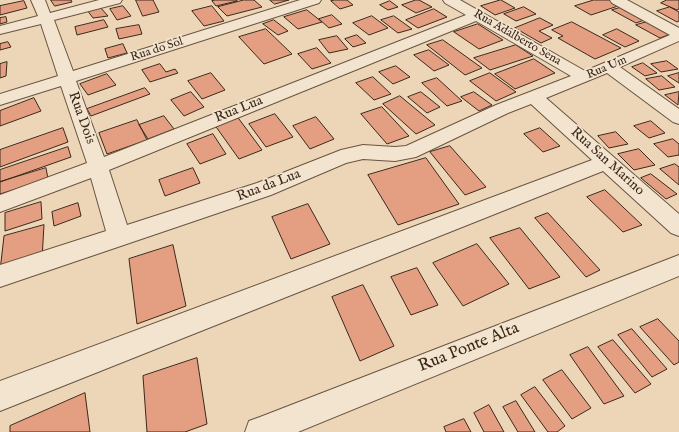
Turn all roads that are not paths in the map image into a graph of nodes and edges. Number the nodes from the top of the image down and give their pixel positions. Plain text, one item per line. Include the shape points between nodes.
1 (38, 0) edge
2 (115, 0) edge
3 (312, 0) edge
4 (450, 0) edge
5 (617, 0) edge
6 (477, 15) junction
7 (46, 18) junction
8 (0, 30) edge
9 (679, 35) edge
10 (664, 43) junction
11 (679, 53) edge
12 (610, 66) junction
13 (584, 77) junction
14 (67, 79) junction
15 (534, 97) junction
16 (0, 100) edge
17 (679, 118) edge
18 (606, 162) junction
19 (98, 167) junction
20 (0, 204) edge
21 (679, 227) edge
22 (120, 237) junction
23 (679, 265) edge
24 (0, 276) edge
25 (0, 396) edge
26 (294, 425) edge
27 (260, 432) edge

1 - 7 street, Rua Dois
2 - 7 street
3 - 14 street, Rua do Sol
4 - 6 street, Rua Adalberto Sena
5 - 9 street
6 - 13 street, Rua Adalberto Sena
6 - 19 street, Rua Lua
7 - 8 street
7 - 14 street, Rua Dois
9 - 10 street, Rua Um
10 - 11 street
10 - 12 street, Rua Um
12 - 13 street, Rua Um
12 - 17 street
13 - 15 street, Rua Um
14 - 16 street, Rua do Sol
14 - 19 street, Rua Dois
15 - 18 street, Rua San Marino
15 - 22 street, Rua da Lua via 409,152 363,152 341,157 264,189
18 - 21 street, Rua San Marino
18 - 25 street
19 - 20 street, Rua Lua
19 - 22 street, Rua Dois
22 - 24 street, Rua da Lua
23 - 26 street, Rua Ponte Alta
26 - 27 street, Rua Ponte Alta

